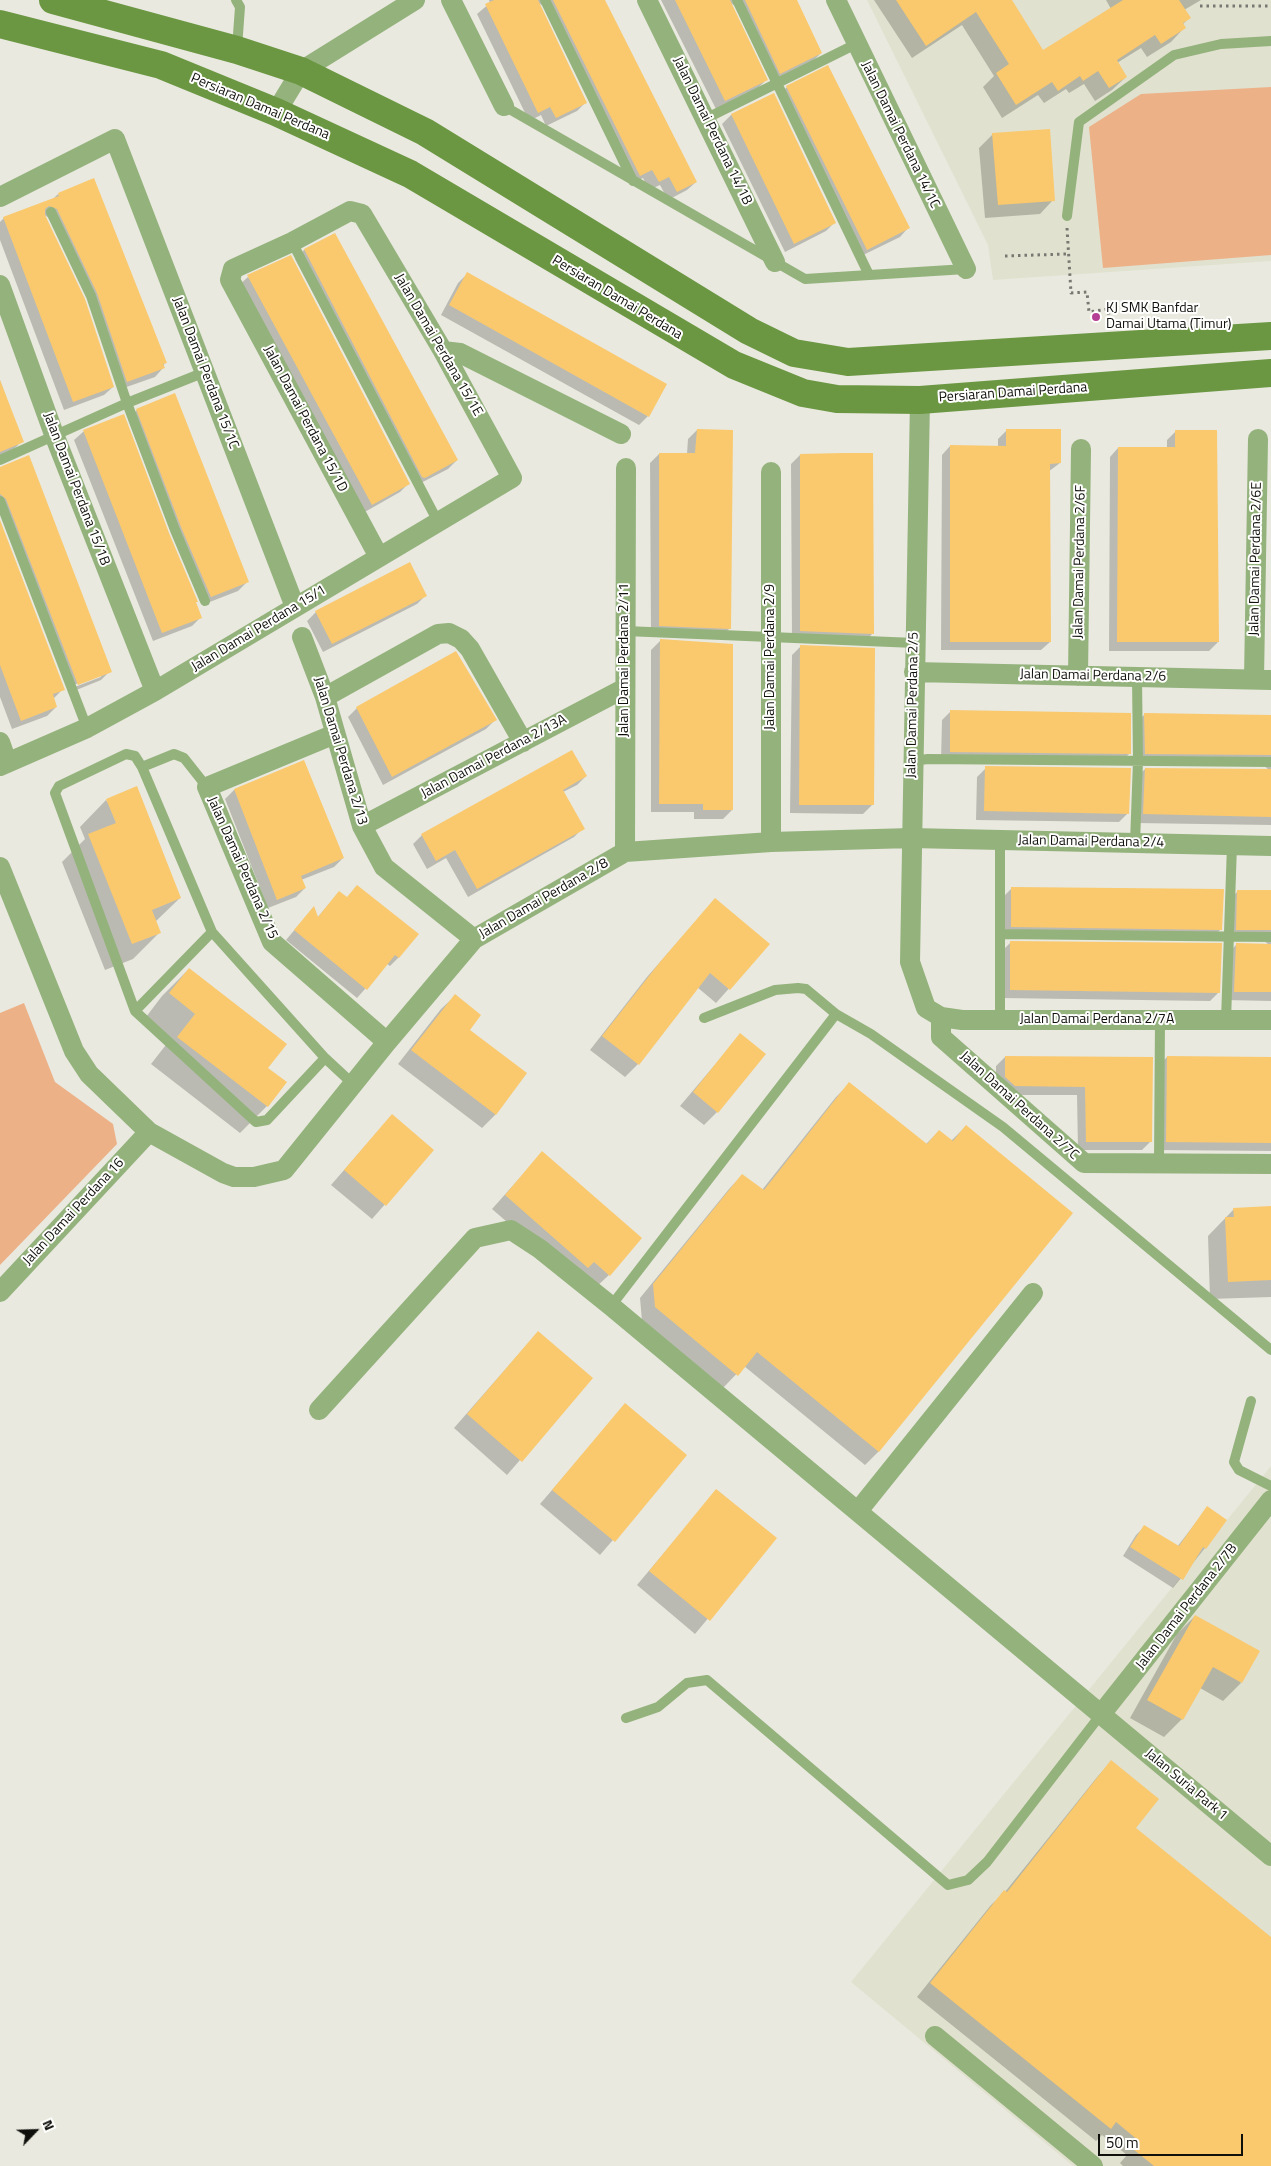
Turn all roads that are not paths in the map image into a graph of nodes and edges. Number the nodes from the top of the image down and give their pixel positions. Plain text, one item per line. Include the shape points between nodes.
1 (53, 0) edge
2 (236, 0) edge
3 (415, 0) edge
4 (450, 0) edge
5 (545, 0) edge
6 (647, 0) edge
7 (736, 0) edge
8 (836, 0) edge
9 (0, 24) edge
10 (1271, 41) edge
11 (856, 44) junction
12 (237, 50) junction
13 (301, 71) junction
14 (776, 83) junction
15 (504, 106) joint
16 (276, 112) junction
17 (707, 118) junction
18 (633, 181) junction
19 (0, 197) edge
20 (51, 212) dead end
21 (1067, 216) road end
22 (292, 242) junction
23 (775, 262) junction
24 (966, 269) joint
25 (869, 275) junction
26 (0, 285) edge
27 (730, 318) junction
28 (1271, 336) edge
29 (700, 348) junction
30 (443, 351) junction
31 (205, 372) junction
32 (1271, 373) edge
33 (920, 400) junction
34 (127, 403) junction
35 (621, 434) dead end
36 (55, 437) junction
37 (1258, 439) dead end
38 (1081, 449) dead end
39 (0, 460) edge
40 (626, 468) dead end
41 (771, 472) dead end
42 (512, 478) joint
43 (0, 501) edge
44 (438, 522) junction
45 (379, 557) junction
46 (205, 601) dead end
47 (295, 607) junction
48 (625, 631) junction
49 (302, 637) dead end
50 (771, 637) junction
51 (915, 643) junction
52 (914, 672) junction
53 (1078, 676) junction
54 (1137, 677) junction
55 (1263, 679) edge
56 (625, 688) junction
57 (155, 691) junction
58 (325, 697) junction
59 (87, 728) junction
60 (335, 734) junction
61 (0, 742) edge
62 (523, 742) junction
63 (912, 761) junction
64 (1138, 761) junction
65 (1271, 762) edge
66 (4, 764) edge
67 (142, 767) junction
68 (207, 787) junction
69 (362, 826) junction
70 (911, 838) junction
71 (1000, 840) junction
72 (771, 842) junction
73 (1135, 843) junction
74 (1232, 845) junction
75 (1271, 846) edge
76 (625, 852) junction
77 (0, 867) edge
78 (212, 932) junction
79 (1001, 934) junction
80 (1228, 936) junction
81 (1271, 937) edge
82 (474, 939) junction
83 (136, 1011) junction
84 (933, 1013) junction
85 (836, 1014) junction
86 (704, 1018) dead end
87 (1000, 1020) junction
88 (1160, 1020) junction
89 (1226, 1020) junction
90 (1271, 1020) edge
91 (387, 1042) junction
92 (325, 1058) junction
93 (353, 1084) junction
94 (149, 1132) junction
95 (1159, 1163) junction
96 (1271, 1164) edge
97 (0, 1292) edge
98 (1033, 1293) dead end
99 (611, 1306) junction
100 (1271, 1350) edge
101 (1251, 1401) dead end
102 (319, 1410) dead end
103 (1271, 1486) edge
104 (1271, 1500) edge
105 (858, 1511) junction
106 (1102, 1713) junction
107 (626, 1718) dead end
108 (1271, 1856) edge
109 (935, 2036) dead end
110 (1093, 2166) edge

1 - 12 main road
2 - 12 lane via 240,7
3 - 13 street
4 - 15 street
5 - 18 lane
6 - 17 street, Jalan Damai Perdana 14/1B
7 - 14 lane
8 - 11 street, Jalan Damai Perdana 14/1C
9 - 16 main road, Persiaran Damai Perdana via 161,65
10 - 21 lane via 1222,44 1174,55 1079,122
11 - 14 lane
11 - 24 street, Jalan Damai Perdana 14/1C
12 - 13 main road
13 - 16 street
13 - 27 main road via 426,132
14 - 17 lane
14 - 25 lane
15 - 18 lane
16 - 29 main road, Persiaran Damai Perdana via 410,174
17 - 23 street, Jalan Damai Perdana 14/1B
18 - 23 lane
19 - 31 street, Jalan Damai Perdana 15/1C via 115,139
20 - 34 lane via 91,296
22 - 30 street, Jalan Damai Perdana 15/1E via 350,211 362,214
22 - 44 lane
22 - 45 street, Jalan Damai Perdana 15/1D via 233,269 230,280
23 - 25 lane via 805,279
24 - 25 lane
26 - 36 street, Jalan Damai Perdana 15/1B
27 - 28 main road via 772,344 794,353 848,362
27 - 29 main road via 710,314 697,323
29 - 33 main road, Persiaran Damai Perdana via 803,393 836,399
30 - 35 street via 460,353
30 - 42 street, Jalan Damai Perdana 15/1E
31 - 34 lane
31 - 47 street, Jalan Damai Perdana 15/1C
32 - 33 main road, Persiaran Damai Perdana
33 - 51 street, Jalan Damai Perdana 2/5
34 - 36 lane
34 - 46 lane
36 - 39 lane
36 - 57 street, Jalan Damai Perdana 15/1B
37 - 55 street, Jalan Damai Perdana 2/6E
38 - 53 street, Jalan Damai Perdana 2/6F
40 - 48 street, Jalan Damai Perdana 2/11
41 - 50 street, Jalan Damai Perdana 2/9
42 - 44 street, Jalan Damai Perdana 15/1
43 - 59 lane
44 - 45 street, Jalan Damai Perdana 15/1
45 - 47 street, Jalan Damai Perdana 15/1
47 - 57 street, Jalan Damai Perdana 15/1
48 - 50 lane
48 - 56 street, Jalan Damai Perdana 2/11
49 - 58 street, Jalan Damai Perdana 2/13
50 - 51 lane
50 - 72 street, Jalan Damai Perdana 2/9
51 - 52 street, Jalan Damai Perdana 2/5
52 - 53 street, Jalan Damai Perdana 2/6
52 - 63 street, Jalan Damai Perdana 2/5
53 - 54 street, Jalan Damai Perdana 2/6
54 - 55 street, Jalan Damai Perdana 2/6
54 - 64 lane
56 - 62 street, Jalan Damai Perdana 2/13A
56 - 76 street, Jalan Damai Perdana 2/11
57 - 59 street, Jalan Damai Perdana 15/1
58 - 60 street, Jalan Damai Perdana 2/13
58 - 62 street via 438,634 448,633 461,638 470,649
59 - 66 street, Jalan Damai Perdana 15/1
60 - 68 street
60 - 69 street, Jalan Damai Perdana 2/13
61 - 66 street
62 - 69 street, Jalan Damai Perdana 2/13A
63 - 64 lane
63 - 70 street, Jalan Damai Perdana 2/5
64 - 65 lane
64 - 73 lane
67 - 68 lane, Jalan Damai Perdana 2/15 via 174,754 184,758
67 - 78 lane
67 - 83 lane via 135,756 126,754 60,786 55,793
68 - 91 street, Jalan Damai Perdana 2/15 via 272,942
69 - 82 street, Jalan Damai Perdana 2/13 via 384,868
70 - 71 street, Jalan Damai Perdana 2/4
70 - 72 street, Jalan Damai Perdana 2/8
70 - 84 street, Jalan Damai Perdana 2/5 via 910,962
71 - 73 street, Jalan Damai Perdana 2/4
71 - 79 lane
72 - 76 street, Jalan Damai Perdana 2/8
73 - 74 street, Jalan Damai Perdana 2/4
74 - 75 street, Jalan Damai Perdana 2/4
74 - 80 lane
76 - 82 street, Jalan Damai Perdana 2/8
77 - 94 street via 74,1051 90,1074
78 - 83 lane
78 - 92 lane
79 - 80 lane
79 - 87 lane
80 - 81 lane
80 - 89 lane
82 - 91 street, Jalan Damai Perdana 2/8
83 - 92 lane via 256,1122 267,1120
84 - 87 street, Jalan Damai Perdana 2/7A
84 - 95 street, Jalan Damai Perdana 2/7C via 941,1037 1084,1163
85 - 86 lane via 806,989 798,988 776,990
85 - 99 lane
85 - 100 lane via 871,1034 1003,1127
87 - 88 street, Jalan Damai Perdana 2/7A
88 - 89 street, Jalan Damai Perdana 2/7A
88 - 95 lane
89 - 90 street, Jalan Damai Perdana 2/7A
91 - 93 street, Jalan Damai Perdana 2/8
92 - 93 lane
93 - 94 street, Jalan Damai Perdana 2/8 via 284,1170 261,1176 234,1177
94 - 97 street, Jalan Damai Perdana 16
95 - 96 street, Jalan Damai Perdana 2/7C
98 - 105 street
99 - 102 street, Jalan Suria Park 1 via 540,1248 511,1230 475,1238
99 - 105 street, Jalan Suria Park 1
101 - 103 lane via 1234,1462 1239,1470
104 - 106 street, Jalan Damai Perdana 2/7B
105 - 106 street, Jalan Suria Park 1
106 - 107 lane via 987,1862 968,1880 948,1885 707,1680 687,1683 658,1707
106 - 108 street, Jalan Suria Park 1
109 - 110 street

